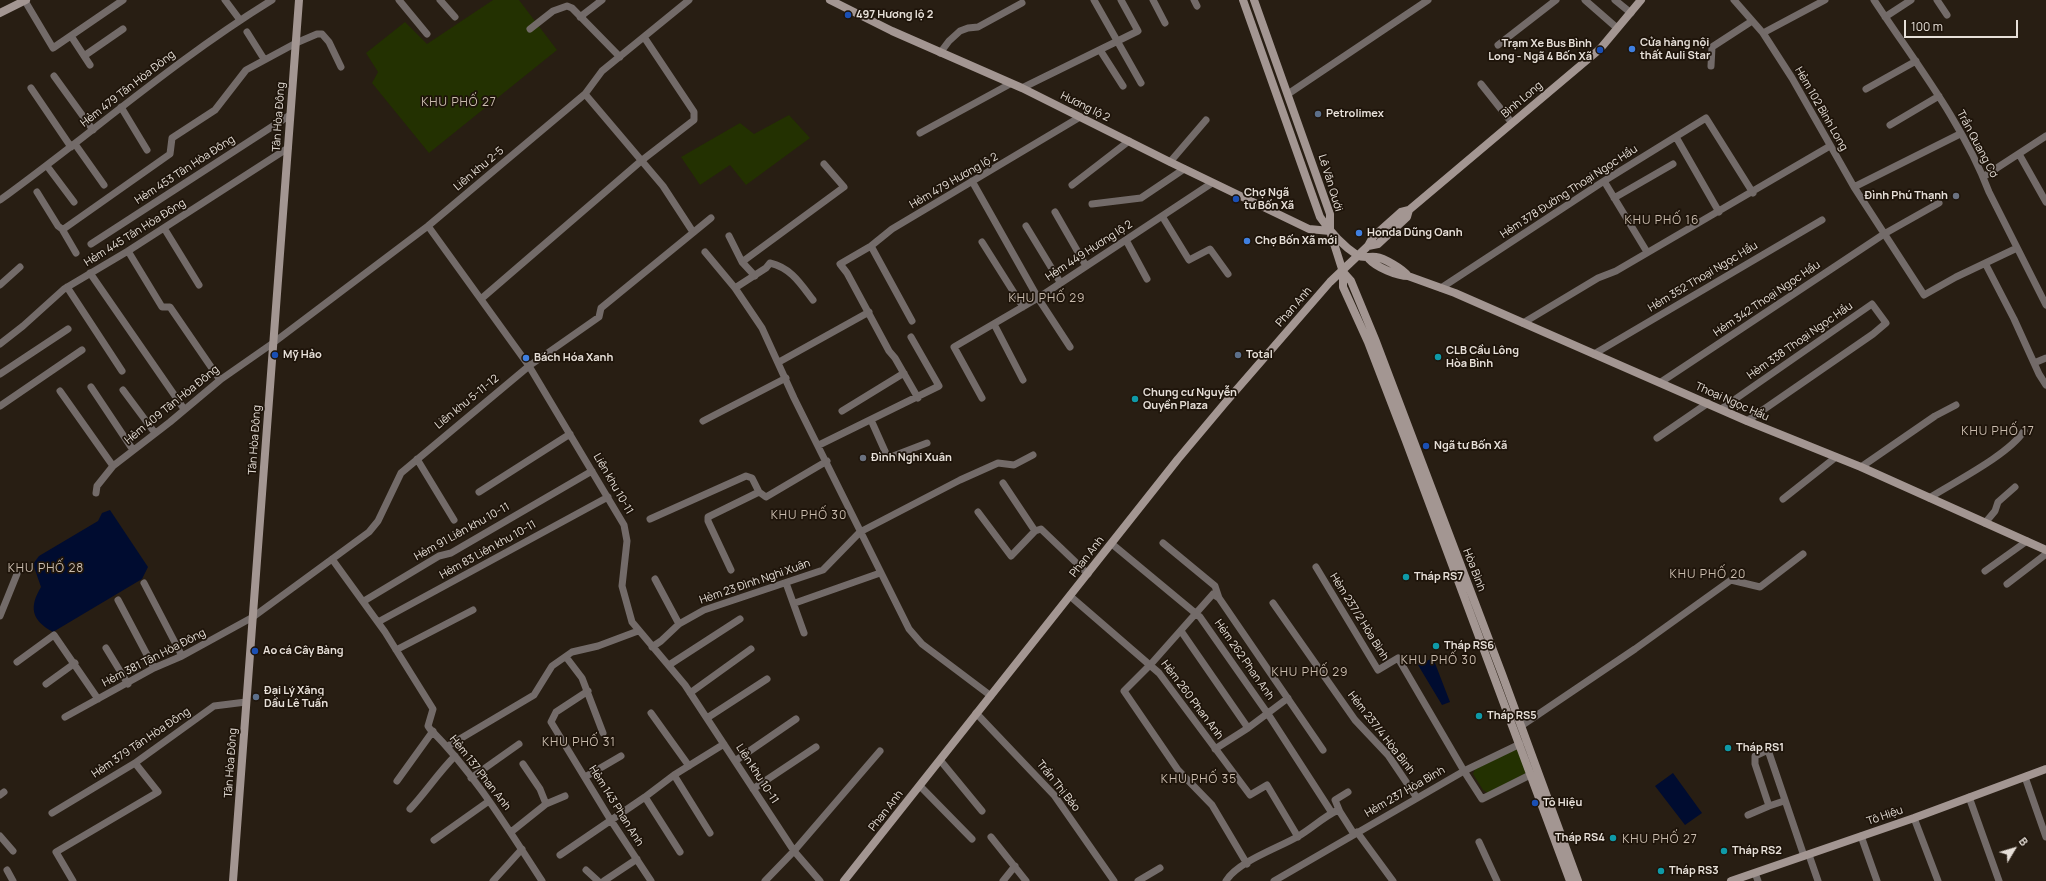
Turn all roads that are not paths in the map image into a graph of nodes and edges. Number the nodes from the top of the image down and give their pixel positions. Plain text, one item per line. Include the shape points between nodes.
1 (26, 0) edge
2 (122, 0) edge
3 (225, 0) edge
4 (272, 0) edge
5 (299, 0) edge
6 (399, 0) edge
7 (440, 0) edge
8 (602, 0) edge
9 (689, 0) edge
10 (830, 0) edge
11 (1094, 0) edge
12 (1121, 0) edge
13 (1153, 0) edge
14 (1254, 0) edge
15 (1428, 0) edge
16 (1556, 0) edge
17 (1585, 0) edge
18 (1615, 0) edge
19 (1641, 0) edge
20 (1734, 0) edge
21 (1825, 0) edge
22 (1874, 0) edge
23 (1911, 0) edge
24 (1937, 0) edge
25 (1245, 1) edge
26 (1022, 3) dead end
27 (0, 13) edge
28 (1630, 13) junction
29 (1947, 15) dead end
30 (455, 17) dead end
31 (580, 17) junction
32 (1885, 17) junction
33 (240, 20) junction
34 (1752, 21) junction
35 (1165, 23) dead end
36 (1618, 28) junction
37 (123, 29) dead end
38 (530, 29) dead end
39 (247, 32) dead end
40 (1763, 33) junction
41 (427, 34) dead end
42 (71, 36) junction
43 (644, 37) junction
44 (1117, 42) junction
45 (296, 43) junction
46 (1498, 45) dead end
47 (1100, 50) junction
48 (940, 53) junction
49 (84, 56) junction
50 (620, 57) junction
51 (264, 60) junction
52 (1916, 61) junction
53 (90, 65) dead end
54 (1711, 66) dead end
55 (341, 67) dead end
56 (54, 76) dead end
57 (1010, 84) junction
58 (1141, 84) dead end
59 (1481, 84) dead end
60 (1123, 86) dead end
61 (32, 88) dead end
62 (1022, 88) junction
63 (1866, 89) dead end
64 (585, 94) junction
65 (1288, 94) junction
66 (1939, 96) junction
67 (121, 107) junction
68 (290, 115) junction
69 (1080, 118) junction
70 (1206, 120) dead end
71 (1512, 123) junction
72 (1890, 125) dead end
73 (93, 130) junction
74 (920, 133) dead end
75 (1960, 134) junction
76 (1676, 136) junction
77 (2046, 136) edge
78 (1129, 141) junction
79 (73, 146) junction
80 (1830, 146) junction
81 (288, 148) junction
82 (147, 150) dead end
83 (2018, 154) junction
84 (641, 161) junction
85 (1170, 162) junction
86 (824, 164) dead end
87 (1673, 164) dead end
88 (47, 166) junction
89 (1184, 169) junction
90 (1983, 177) junction
91 (972, 181) junction
92 (1604, 181) junction
93 (1212, 183) junction
94 (104, 185) dead end
95 (1072, 185) dead end
96 (1854, 187) junction
97 (37, 192) dead end
98 (1753, 193) junction
99 (1614, 198) junction
100 (0, 200) edge
101 (74, 202) dead end
102 (2046, 202) edge
103 (1092, 204) dead end
104 (1939, 204) dead end
105 (1055, 212) dead end
106 (1719, 212) junction
107 (1162, 216) junction
108 (711, 218) dead end
109 (1822, 220) dead end
110 (428, 226) junction
111 (1026, 226) dead end
112 (164, 228) junction
113 (62, 229) junction
114 (1330, 231) junction
115 (693, 232) junction
116 (1884, 234) junction
117 (729, 236) dead end
118 (1126, 240) junction
119 (982, 242) dead end
120 (91, 244) dead end
121 (871, 246) junction
122 (2017, 248) junction
123 (128, 250) junction
124 (706, 252) dead end
125 (1648, 252) junction
126 (76, 253) dead end
127 (1358, 255) junction
128 (742, 262) junction
129 (1986, 263) junction
130 (1086, 266) junction
131 (20, 267) dead end
132 (1342, 272) junction
133 (90, 273) junction
134 (1228, 274) dead end
135 (755, 276) junction
136 (1147, 280) dead end
137 (1060, 282) junction
138 (0, 285) edge
139 (199, 285) dead end
140 (67, 288) junction
141 (735, 288) junction
142 (1441, 288) junction
143 (1038, 298) junction
144 (481, 299) junction
145 (813, 300) dead end
146 (2046, 305) edge
147 (1023, 307) junction
148 (869, 312) junction
149 (912, 321) dead end
150 (1523, 323) junction
151 (994, 324) junction
152 (68, 329) dead end
153 (911, 337) dead end
154 (273, 343) junction
155 (0, 344) edge
156 (1070, 347) dead end
157 (82, 350) dead end
158 (1594, 354) junction
159 (2046, 358) edge
160 (779, 362) junction
161 (2034, 363) junction
162 (529, 366) junction
163 (122, 371) dead end
164 (904, 373) junction
165 (0, 374) edge
166 (786, 378) junction
167 (220, 380) junction
168 (1022, 380) dead end
169 (1661, 382) junction
170 (2046, 385) edge
171 (91, 387) dead end
172 (123, 390) dead end
173 (60, 391) dead end
174 (918, 398) junction
175 (982, 398) dead end
176 (1708, 403) junction
177 (1956, 405) dead end
178 (0, 406) edge
179 (184, 409) junction
180 (1721, 409) junction
181 (842, 411) dead end
182 (871, 420) junction
183 (703, 421) dead end
184 (1746, 421) junction
185 (2024, 431) dead end
186 (155, 433) junction
187 (570, 434) junction
188 (1657, 438) dead end
189 (927, 443) dead end
190 (819, 445) junction
191 (133, 450) junction
192 (1033, 455) dead end
193 (1836, 457) junction
194 (417, 459) junction
195 (827, 461) junction
196 (113, 466) junction
197 (1860, 467) junction
198 (592, 471) junction
199 (1004, 483) dead end
200 (2016, 487) dead end
201 (479, 492) dead end
202 (759, 492) junction
203 (96, 494) dead end
204 (608, 497) junction
205 (1929, 498) junction
206 (1783, 499) dead end
207 (978, 512) dead end
208 (650, 519) dead end
209 (454, 520) dead end
210 (1985, 523) junction
211 (1035, 531) junction
212 (860, 532) junction
213 (1446, 537) junction
214 (2027, 541) junction
215 (1163, 543) dead end
216 (1112, 544) junction
217 (2046, 550) edge
218 (1803, 554) dead end
219 (2046, 554) edge
220 (332, 559) junction
221 (1316, 568) dead end
222 (731, 570) dead end
223 (1985, 571) dead end
224 (880, 573) junction
225 (17, 574) dead end
226 (1088, 574) junction
227 (655, 579) dead end
228 (144, 583) dead end
229 (786, 583) junction
230 (2007, 584) dead end
231 (1070, 596) junction
232 (1219, 598) junction
233 (118, 600) dead end
234 (364, 601) junction
235 (2, 602) edge
236 (795, 603) junction
237 (1273, 603) dead end
238 (473, 610) dead end
239 (1196, 613) junction
240 (0, 616) edge
241 (253, 617) junction
242 (740, 619) dead end
243 (378, 622) junction
244 (679, 624) junction
245 (638, 631) junction
246 (1181, 631) junction
247 (804, 633) dead end
248 (652, 647) junction
249 (106, 648) dead end
250 (751, 649) dead end
251 (396, 650) junction
252 (182, 656) junction
253 (566, 657) junction
254 (17, 662) dead end
255 (75, 663) junction
256 (1151, 664) junction
257 (668, 665) junction
258 (154, 668) junction
259 (767, 679) dead end
260 (46, 684) dead end
261 (128, 684) junction
262 (588, 691) junction
263 (690, 692) junction
264 (991, 696) junction
265 (1288, 698) junction
266 (98, 699) junction
267 (246, 702) junction
268 (651, 712) dead end
269 (976, 714) junction
270 (1268, 714) junction
271 (64, 717) dead end
272 (707, 718) junction
273 (796, 719) dead end
274 (1521, 726) junction
275 (1248, 728) junction
276 (433, 731) junction
277 (603, 733) dead end
278 (519, 744) dead end
279 (724, 744) junction
280 (1520, 744) junction
281 (448, 746) junction
282 (816, 747) dead end
283 (1216, 749) junction
284 (1323, 750) dead end
285 (880, 751) dead end
286 (455, 756) junction
287 (621, 756) dead end
288 (940, 760) junction
289 (735, 761) junction
290 (135, 763) junction
291 (523, 764) dead end
292 (689, 766) junction
293 (2046, 769) edge
294 (1464, 772) junction
295 (1535, 773) junction
296 (674, 775) junction
297 (584, 777) junction
298 (2025, 777) junction
299 (471, 778) junction
300 (397, 781) dead end
301 (920, 786) junction
302 (753, 789) junction
303 (1348, 792) dead end
304 (565, 796) dead end
305 (646, 797) junction
306 (1969, 797) junction
307 (1417, 798) junction
308 (1784, 801) junction
309 (489, 802) junction
310 (546, 804) junction
311 (1769, 806) junction
312 (410, 809) dead end
313 (982, 811) dead end
314 (1340, 812) junction
315 (52, 813) dead end
316 (1332, 813) junction
317 (1748, 815) dead end
318 (1914, 818) junction
319 (610, 819) junction
320 (511, 832) junction
321 (710, 833) dead end
322 (1356, 833) junction
323 (0, 836) edge
324 (1861, 836) junction
325 (991, 837) dead end
326 (1298, 837) junction
327 (2046, 837) edge
328 (972, 839) dead end
329 (434, 840) dead end
330 (1479, 842) dead end
331 (522, 849) junction
332 (13, 851) dead end
333 (794, 851) junction
334 (680, 852) dead end
335 (560, 855) dead end
336 (1806, 855) junction
337 (637, 859) junction
338 (1247, 864) junction
339 (1015, 866) junction
340 (1160, 868) dead end
341 (7, 870) dead end
342 (586, 870) dead end
343 (1756, 877) edge
344 (14, 881) edge
345 (73, 881) edge
346 (233, 881) edge
347 (494, 881) edge
348 (542, 881) edge
349 (598, 881) edge
350 (604, 881) edge
351 (651, 881) edge
352 (765, 881) edge
353 (820, 881) edge
354 (844, 881) edge
355 (1003, 881) edge
356 (1026, 881) edge
357 (1114, 881) edge
358 (1138, 881) edge
359 (1226, 881) edge
360 (1274, 881) edge
361 (1393, 881) edge
362 (1497, 881) edge
363 (1570, 881) edge
364 (1578, 881) edge
365 (1731, 881) edge
366 (1818, 881) edge
367 (1877, 881) edge
368 (1938, 881) edge
369 (1999, 881) edge

1 - 27 main road
1 - 42 street via 53,48
2 - 42 street
3 - 33 street
4 - 33 street, Hẻm 479 Tân Hòa Đông
5 - 45 main road, Tân Hòa Đông
6 - 41 street
7 - 30 street
8 - 31 street
9 - 43 street, Liên khu 2-5
10 - 48 main road, Hương lộ 2
11 - 44 street
12 - 44 street via 1138,31
13 - 35 street
14 - 65 main road, Lê Văn Quới
15 - 65 street
16 - 46 street
17 - 36 street
18 - 28 street
19 - 28 main road, Bình Long
20 - 34 street, Hẻm 102 Bình Long
21 - 40 street
22 - 32 street, Trần Quang Cơ
23 - 32 street
24 - 29 street
25 - 114 main road, Lê Văn Quới via 1320,217
26 - 48 street via 978,27 960,31
28 - 36 main road, Bình Long
31 - 38 street via 572,8 561,7
31 - 50 street
32 - 52 street, Trần Quang Cơ
33 - 67 street, Hẻm 479 Tân Hòa Đông via 207,41
34 - 40 street, Hẻm 102 Bình Long
34 - 54 street via 1712,47
36 - 71 main road, Bình Long via 1600,49
37 - 49 street
39 - 51 street
40 - 80 street, Hẻm 102 Bình Long
42 - 49 street
43 - 50 street, Liên khu 2-5
43 - 84 street via 694,112 694,120
44 - 47 street
44 - 58 street
45 - 51 street
45 - 55 street via 322,34 329,42
45 - 68 main road, Tân Hòa Đông
47 - 60 street
47 - 62 street
48 - 57 main road, Hương lộ 2
49 - 53 street
50 - 64 street, Liên khu 2-5 via 602,71
51 - 113 street via 246,70 215,110 172,138 170,154
52 - 63 street
52 - 66 street, Trần Quang Cơ
56 - 73 street
57 - 62 main road, Hương lộ 2
57 - 74 street
59 - 71 street
61 - 79 street
62 - 69 main road, Hương lộ 2
64 - 84 street
64 - 110 street, Liên khu 2-5
65 - 114 main road, Lê Văn Quới via 1330,214
66 - 72 street
66 - 75 street, Trần Quang Cơ
67 - 73 street, Hẻm 479 Tân Hòa Đông
67 - 82 street
68 - 81 main road, Tân Hòa Đông
68 - 120 street, Hẻm 453 Tân Hòa Đông
69 - 78 main road, Hương lộ 2
69 - 91 street, Hẻm 479 Hương lộ 2
70 - 85 street
71 - 127 main road, Bình Long via 1409,210 1401,212 1373,237
73 - 79 street, Hẻm 479 Tân Hòa Đông
75 - 90 street, Trần Quang Cơ
75 - 96 street
76 - 92 street, Hẻm 378 Đường Thoại Ngọc Hầu
76 - 98 street, Hẻm 378 Đường Thoại Ngọc Hầu via 1706,118
76 - 106 street
77 - 83 street
78 - 85 main road, Hương lộ 2
78 - 95 street
79 - 88 street, Hẻm 479 Tân Hòa Đông
79 - 94 street
80 - 96 street, Hẻm 102 Bình Long
80 - 98 street
81 - 112 street, Hẻm 445 Tân Hòa Đông
81 - 154 main road, Tân Hòa Đông
83 - 90 street
83 - 102 street
84 - 115 street via 663,186
84 - 144 street
85 - 89 main road, Hương lộ 2
86 - 128 street via 844,188
87 - 99 street
88 - 100 street, Hẻm 479 Tân Hòa Đông
88 - 101 street
89 - 93 main road, Hương lộ 2
89 - 103 street via 1141,198
90 - 122 street, Trần Quang Cơ
91 - 121 street, Hẻm 479 Hương lộ 2 via 892,229
91 - 143 street
92 - 99 street
92 - 142 street, Hẻm 378 Đường Thoại Ngọc Hầu
93 - 107 street, Hẻm 449 Hương lộ 2
93 - 114 main road, Hương lộ 2 via 1309,229
96 - 116 street, Hẻm 102 Bình Long
97 - 113 street
98 - 106 street
99 - 125 street
104 - 116 street, Hẻm 342 Thoại Ngọc Hầu
105 - 130 street
106 - 125 street
107 - 118 street, Hẻm 449 Hương lộ 2
107 - 134 street via 1189,260 1210,249
108 - 115 street, Liên khu 5-11-12
109 - 158 street, Hẻm 352 Thoại Ngọc Hầu
110 - 144 street, Liên khu 10-11
110 - 154 street, Liên khu 2-5
111 - 137 street
112 - 123 street, Hẻm 445 Tân Hòa Đông
112 - 139 street
113 - 126 street
114 - 127 main road, Thoại Ngọc Hầu
114 - 132 main road, Hòa Bình
115 - 162 street, Liên khu 5-11-12 via 601,308 599,318
116 - 129 street, Hẻm 102 Bình Long via 1924,295
116 - 169 street, Hẻm 342 Thoại Ngọc Hầu
117 - 128 street
118 - 130 street, Hẻm 449 Hương lộ 2
118 - 136 street
119 - 147 street
121 - 148 street, Hẻm 479 Hương lộ 2 via 840,264
121 - 149 street
122 - 129 street
122 - 146 street, Trần Quang Cơ
123 - 133 street, Hẻm 445 Tân Hòa Đông
123 - 167 street via 162,307 170,306
124 - 141 street
125 - 150 street via 1616,271 1598,278
127 - 132 main road, Phan Anh
127 - 142 main road, Thoại Ngọc Hầu via 1369,258 1373,263 1402,276
128 - 135 street
129 - 161 street
130 - 137 street, Hẻm 449 Hương lộ 2
131 - 138 street
132 - 213 main road, Hòa Bình via 1343,287 1368,342
132 - 216 main road, Phan Anh via 1330,282 1178,458
133 - 140 street, Hẻm 445 Tân Hòa Đông
133 - 179 street
135 - 141 street
135 - 145 street via 770,263 787,269
137 - 143 street, Hẻm 449 Hương lộ 2
140 - 155 street, Hẻm 445 Tân Hòa Đông
140 - 163 street
141 - 160 street via 762,328
142 - 150 main road, Thoại Ngọc Hầu
143 - 147 street, Hẻm 449 Hương lộ 2
143 - 156 street
144 - 162 street, Liên khu 10-11
147 - 151 street, Hẻm 449 Hương lộ 2
148 - 160 street
148 - 164 street via 889,351
150 - 158 main road, Thoại Ngọc Hầu
151 - 168 street
151 - 175 street, Hẻm 449 Hương lộ 2 via 955,346 954,349
152 - 165 street
153 - 174 street via 939,386
154 - 167 street, Hẻm 409 Tân Hòa Đông
154 - 241 main road, Tân Hòa Đông
157 - 178 street
158 - 169 main road, Thoại Ngọc Hầu
159 - 161 street
160 - 166 street
161 - 170 street
162 - 187 street, Liên khu 10-11
162 - 194 street, Liên khu 5-11-12
164 - 174 street
164 - 181 street
166 - 183 street
166 - 190 street
167 - 179 street, Hẻm 409 Tân Hòa Đông
169 - 176 main road, Thoại Ngọc Hầu
171 - 191 street
172 - 186 street
173 - 196 street
174 - 182 street
176 - 180 main road, Thoại Ngọc Hầu
176 - 188 street
177 - 197 street via 1935,416
179 - 186 street, Hẻm 409 Tân Hòa Đông
180 - 184 main road, Thoại Ngọc Hầu
180 - 184 street, Hẻm 338 Thoại Ngọc Hầu via 1872,304 1886,323 1874,334
182 - 189 street via 888,458
182 - 190 street
184 - 193 main road, Thoại Ngọc Hầu
185 - 205 street via 2016,442
186 - 191 street, Hẻm 409 Tân Hòa Đông
187 - 198 street, Liên khu 10-11
187 - 201 street
190 - 195 street
191 - 196 street, Hẻm 409 Tân Hòa Đông
192 - 212 street, Hẻm 23 Đình Nghi Xuân via 1014,466 998,463
193 - 197 main road, Thoại Ngọc Hầu
193 - 206 street
194 - 209 street
194 - 220 street, Liên khu 5-11-12 via 401,472 378,521 369,532
195 - 202 street via 766,497
195 - 212 street
196 - 203 street, Hẻm 409 Tân Hòa Đông via 97,486
197 - 205 main road, Thoại Ngọc Hầu
198 - 204 street, Liên khu 10-11
198 - 234 street, Hẻm 91 Liên khu 10-11
199 - 211 street
200 - 210 street via 1998,502 1995,511
202 - 208 street via 752,478 746,476
202 - 222 street via 708,517
204 - 243 street, Hẻm 83 Liên khu 10-11
204 - 245 street, Liên khu 10-11 via 624,525 627,541 622,586 632,622
205 - 210 main road, Thoại Ngọc Hầu
207 - 211 street via 1011,556
210 - 214 main road, Thoại Ngọc Hầu
211 - 226 street via 1041,529
212 - 224 street
212 - 229 street, Hẻm 23 Đình Nghi Xuân via 823,570
213 - 274 main road, Hòa Bình
213 - 280 main road, Hòa Bình
214 - 217 main road, Thoại Ngọc Hầu
214 - 223 street
215 - 232 street via 1215,586
216 - 226 main road, Phan Anh
216 - 239 street, Hẻm 262 Phan Anh
218 - 274 street via 1760,587 1731,580
219 - 230 street
220 - 234 street
220 - 241 street, Liên khu 5-11-12
221 - 294 street, Hẻm 237/2 Hòa Bình via 1378,670 1398,658
224 - 236 street
224 - 264 street via 890,589 901,617 915,637
225 - 235 street
226 - 231 main road, Phan Anh
227 - 244 street
228 - 252 street
229 - 236 street
229 - 244 street, Hẻm 23 Đình Nghi Xuân via 704,610
231 - 256 street, Hẻm 260 Phan Anh
231 - 264 main road, Phan Anh
232 - 239 street via 1213,594
232 - 265 street
233 - 258 street
234 - 243 street
235 - 240 street
236 - 247 street
237 - 307 street, Hẻm 237/4 Hòa Bình via 1355,720 1388,755
238 - 251 street
239 - 246 street
239 - 270 street, Hẻm 262 Phan Anh
241 - 252 street, Hẻm 381 Tân Hòa Đông
241 - 267 main road, Tân Hòa Đông
242 - 257 street
243 - 251 street
244 - 248 street, Hẻm 23 Đình Nghi Xuân
245 - 248 street, Liên khu 10-11
245 - 253 street via 598,646 572,652
246 - 256 street
246 - 275 street
248 - 257 street, Liên khu 10-11
249 - 261 street
250 - 263 street
251 - 276 street via 433,709 428,726
252 - 258 street, Hẻm 381 Tân Hòa Đông
253 - 262 street via 582,678
253 - 281 street via 552,666 534,695
254 - 255 street via 52,635 56,636
255 - 260 street
255 - 266 street
256 - 283 street, Hẻm 260 Phan Anh
256 - 338 street via 1124,691 1178,770 1212,805
257 - 263 street, Liên khu 10-11
258 - 261 street, Hẻm 381 Tân Hòa Đông
259 - 272 street
261 - 266 street, Hẻm 381 Tân Hòa Đông
262 - 277 street
262 - 297 street, Hẻm 143 Phan Anh via 556,712 552,722
263 - 272 street, Liên khu 10-11
264 - 269 main road, Phan Anh
265 - 270 street
265 - 284 street
266 - 271 street, Hẻm 381 Tân Hòa Đông
267 - 290 street, Hẻm 379 Tân Hòa Đông via 214,706
267 - 346 main road, Tân Hòa Đông
268 - 292 street
269 - 288 main road, Phan Anh
269 - 357 street, Trần Thị Báo via 1054,795
270 - 275 street
270 - 316 street, Hẻm 262 Phan Anh
272 - 279 street, Liên khu 10-11
273 - 289 street
274 - 295 main road, Hòa Bình
275 - 283 street
276 - 281 street, Hẻm 137 Phan Anh
276 - 300 street
278 - 299 street
279 - 289 street, Liên khu 10-11
279 - 292 street
280 - 294 street, Hẻm 237 Hòa Bình
280 - 295 main road, Hòa Bình
281 - 286 street, Hẻm 137 Phan Anh
282 - 302 street
283 - 326 street, Hẻm 260 Phan Anh via 1250,796 1267,785
285 - 333 street
286 - 299 street, Hẻm 137 Phan Anh
286 - 312 street
287 - 297 street
288 - 301 main road, Phan Anh
288 - 313 street
289 - 302 street, Liên khu 10-11
290 - 315 street, Hẻm 379 Tân Hòa Đông
290 - 345 street via 158,792 56,852
291 - 310 street via 540,789
292 - 296 street
293 - 298 main road, Tô Hiệu
294 - 295 street via 1482,799
294 - 307 street, Hẻm 237 Hòa Bình
295 - 363 main road, Hòa Bình
295 - 364 main road, Hòa Bình
296 - 305 street
296 - 321 street
297 - 319 street, Hẻm 143 Phan Anh
298 - 306 main road, Tô Hiệu
298 - 327 street
299 - 309 street, Hẻm 137 Phan Anh
301 - 328 street
301 - 354 main road, Phan Anh
302 - 333 street, Liên khu 10-11
303 - 314 street via 1335,800
304 - 310 street
305 - 319 street
305 - 334 street
306 - 318 main road, Tô Hiệu
306 - 369 street
307 - 322 street, Hẻm 237 Hòa Bình
308 - 311 street
308 - 311 street via 1768,750 1755,756 1755,764
308 - 336 street
309 - 320 street, Hẻm 137 Phan Anh
309 - 329 street
310 - 320 street
311 - 317 street
314 - 316 street
314 - 322 street
316 - 326 street
318 - 324 main road, Tô Hiệu
318 - 368 street
319 - 335 street
319 - 337 street, Hẻm 143 Phan Anh
320 - 331 street, Hẻm 137 Phan Anh
322 - 360 street, Hẻm 237 Hòa Bình
322 - 361 street
323 - 332 street
324 - 336 main road, Tô Hiệu
324 - 367 street
325 - 339 street
326 - 338 street
330 - 362 street
331 - 347 street
331 - 348 street, Hẻm 137 Phan Anh
333 - 352 street
333 - 353 street, Liên khu 10-11
336 - 343 main road, Tô Hiệu
336 - 366 street
337 - 350 street
337 - 351 street, Hẻm 143 Phan Anh
338 - 359 street
339 - 355 street
339 - 356 street
340 - 358 street
341 - 344 street
342 - 349 street
343 - 365 main road, Tô Hiệu

